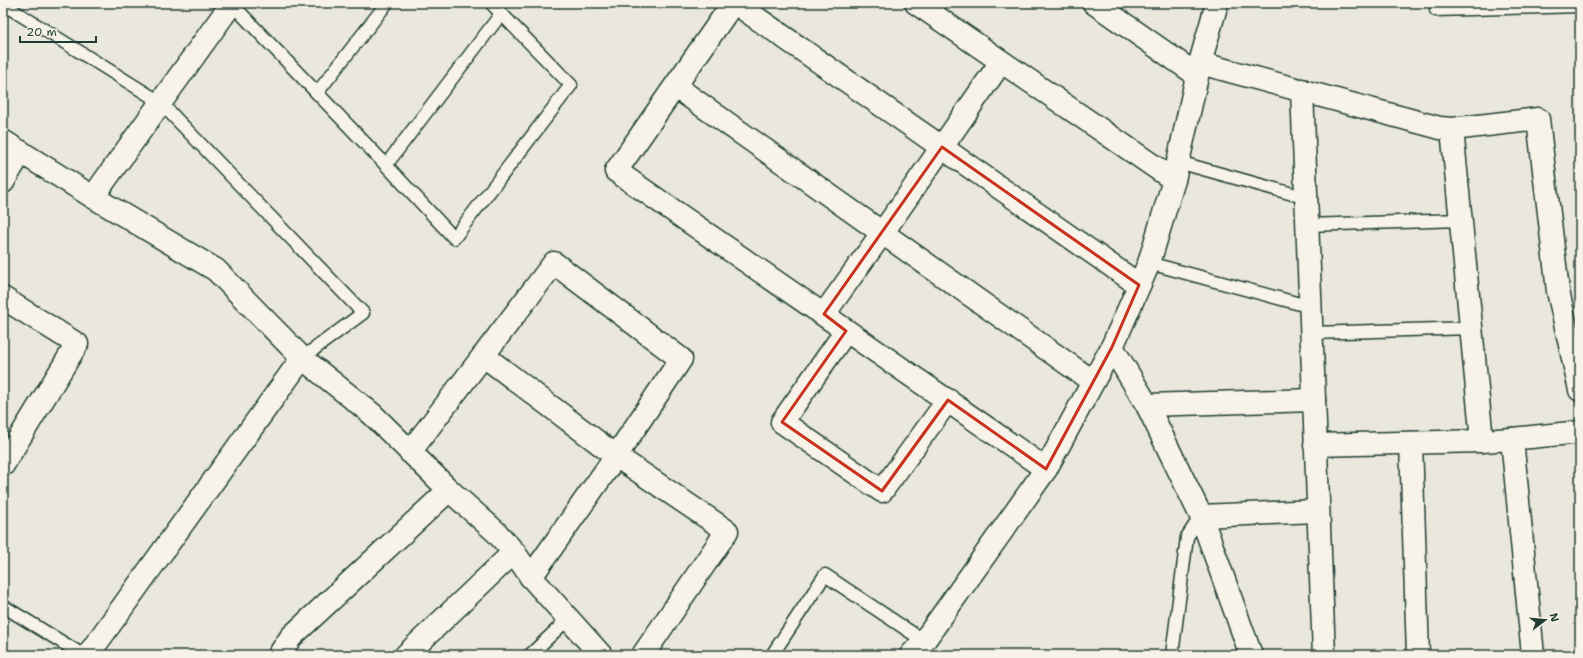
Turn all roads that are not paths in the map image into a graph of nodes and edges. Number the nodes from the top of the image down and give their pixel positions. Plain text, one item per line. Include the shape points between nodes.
1 (231, 3) edge
2 (388, 3) edge
3 (491, 3) edge
4 (916, 3) edge
5 (1094, 3) edge
6 (1218, 3) edge
7 (3, 4) edge
8 (1512, 5) edge
9 (726, 6) edge
10 (1580, 6) edge
11 (1436, 10) dead end
12 (501, 14) junction
13 (1001, 62) junction
14 (1199, 69) junction
15 (676, 87) junction
16 (1302, 90) junction
17 (317, 93) junction
18 (160, 102) junction
19 (1452, 129) junction
20 (12, 146) edge
21 (942, 147) junction
22 (386, 165) junction
23 (1176, 171) junction
24 (3, 182) edge
25 (94, 197) junction
26 (1307, 198) junction
27 (1461, 220) junction
28 (1307, 225) junction
29 (883, 232) junction
30 (1149, 263) junction
31 (1139, 285) junction
32 (3, 298) edge
33 (1311, 307) junction
34 (824, 314) junction
35 (1471, 328) junction
36 (846, 331) junction
37 (1312, 333) junction
38 (1112, 346) junction
39 (484, 356) junction
40 (302, 358) junction
41 (1092, 381) junction
42 (1580, 390) edge
43 (948, 400) junction
44 (1314, 400) junction
45 (1147, 405) junction
46 (1580, 432) edge
47 (1512, 439) junction
48 (1482, 441) junction
49 (1410, 443) junction
50 (1315, 444) junction
51 (410, 452) junction
52 (616, 456) junction
53 (3, 465) edge
54 (1046, 469) junction
55 (449, 490) junction
56 (1317, 511) junction
57 (1201, 516) junction
58 (514, 552) junction
59 (531, 577) junction
60 (3, 606) edge
61 (568, 619) junction
62 (918, 648) edge
63 (83, 655) edge
64 (88, 655) edge
65 (279, 655) edge
66 (406, 655) edge
67 (530, 655) edge
68 (601, 655) edge
69 (643, 655) edge
70 (772, 655) edge
71 (1172, 655) edge
72 (1251, 655) edge
73 (1324, 655) edge
74 (1418, 655) edge
75 (1533, 655) edge

1 - 17 lane
1 - 18 street
2 - 17 lane
3 - 12 lane
4 - 13 street
5 - 14 street
6 - 14 street
7 - 18 lane
8 - 10 lane
8 - 11 lane
9 - 15 street
9 - 21 street
12 - 22 lane
12 - 22 lane via 571,85 454,238
13 - 21 street
13 - 23 street
14 - 16 street
14 - 23 street
15 - 29 street
15 - 34 street via 616,171
16 - 19 street via 1440,128
16 - 26 street
17 - 22 lane
18 - 25 street
18 - 40 lane via 363,313
19 - 27 street
19 - 42 street via 1538,119 1558,290
20 - 24 street
20 - 25 street
21 - 29 street
21 - 31 street
23 - 26 lane
23 - 30 street
25 - 40 street via 216,270
26 - 28 street
27 - 28 lane
27 - 35 street
28 - 33 street
29 - 34 street
29 - 41 street
30 - 31 street
30 - 33 lane
31 - 38 street
32 - 53 street via 77,344
33 - 37 street
34 - 36 street
35 - 37 lane
35 - 48 street
36 - 43 street
36 - 43 street via 782,422 882,491
37 - 44 street
38 - 41 street
38 - 45 street
39 - 51 street
39 - 52 street
39 - 52 street via 554,263 681,359
40 - 51 street via 372,414
40 - 64 street
41 - 54 street
43 - 54 street
44 - 45 street
44 - 50 street
45 - 57 street
46 - 47 street
47 - 48 street
47 - 75 street
48 - 49 street
49 - 50 street
49 - 74 street
50 - 56 street
51 - 55 street
52 - 59 street
52 - 69 street via 727,531
54 - 62 street
55 - 58 street via 496,532
55 - 65 street via 291,637
56 - 57 street
56 - 73 street
57 - 71 lane via 1187,537
57 - 72 street
58 - 59 street
58 - 66 street
59 - 61 street
60 - 63 lane
61 - 67 lane
61 - 68 street
62 - 70 lane via 825,575

